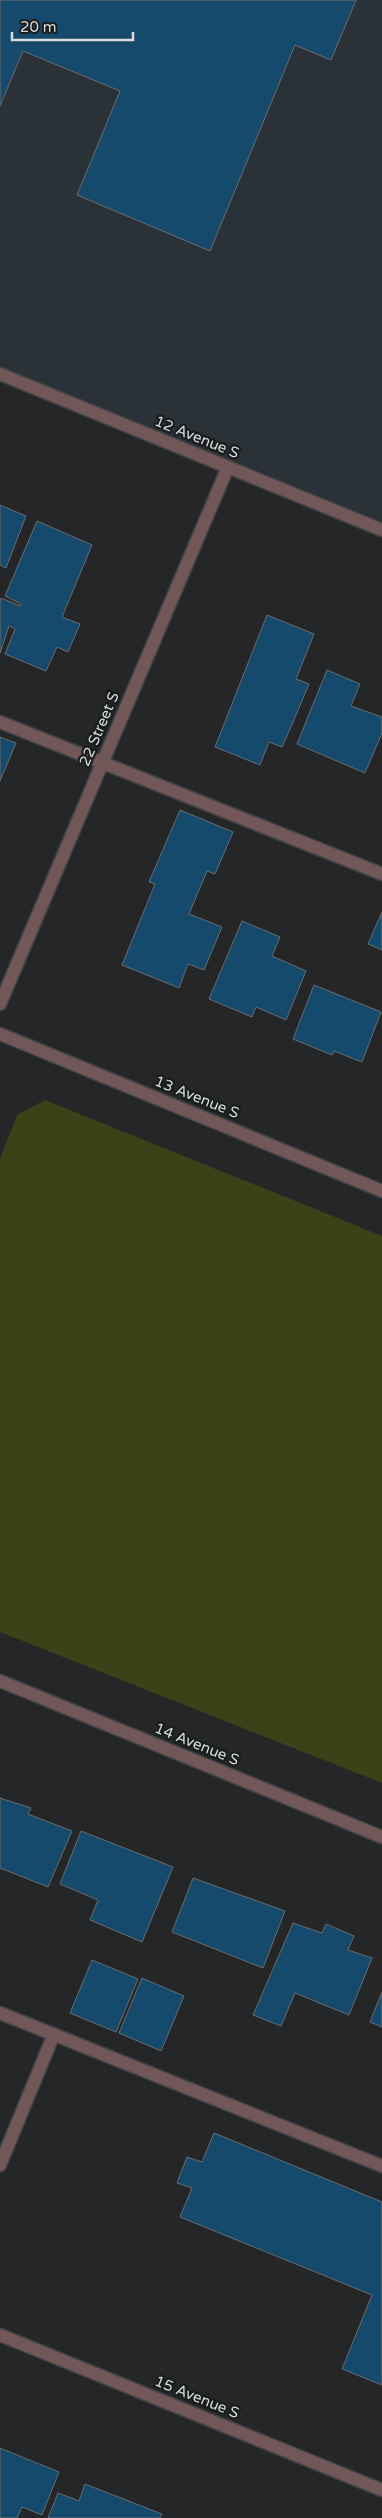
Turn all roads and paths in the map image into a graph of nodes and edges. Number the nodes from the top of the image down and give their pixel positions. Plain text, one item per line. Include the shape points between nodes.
1 (0, 374) edge
2 (228, 467) junction
3 (382, 530) edge
4 (0, 722) edge
5 (102, 764) junction
6 (382, 874) edge
7 (0, 1004) edge
8 (0, 1034) edge
9 (382, 1191) edge
10 (0, 1681) edge
11 (382, 1837) edge
12 (0, 2013) edge
13 (54, 2034) junction
14 (0, 2166) edge
15 (382, 2166) edge
16 (0, 2335) edge
17 (382, 2490) edge

1 - 2 street, 12 Avenue S
2 - 3 street, 12 Avenue S
2 - 5 street, 22 Street S
4 - 5 street
5 - 6 street
5 - 7 street, 22 Street S
8 - 9 street, 13 Avenue S
10 - 11 street, 14 Avenue S
12 - 13 street
13 - 14 street
13 - 15 street
16 - 17 street, 15 Avenue S

